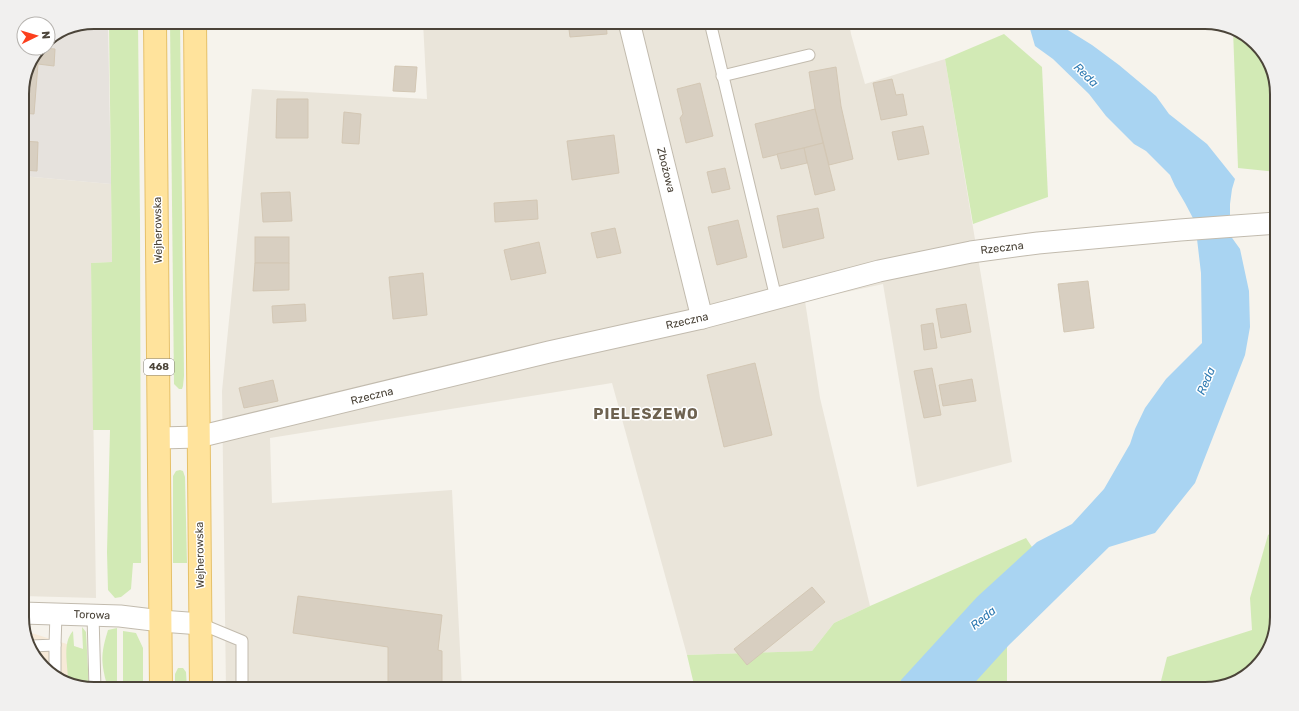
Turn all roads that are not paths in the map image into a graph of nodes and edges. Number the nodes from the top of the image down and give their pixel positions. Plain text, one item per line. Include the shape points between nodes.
1 (155, 29) edge
2 (195, 29) edge
3 (631, 29) edge
4 (712, 29) edge
5 (809, 55) dead end
6 (722, 76) junction
7 (1270, 223) edge
8 (776, 298) junction
9 (702, 318) junction
10 (198, 437) junction
11 (160, 438) junction
12 (29, 613) edge
13 (56, 614) junction
14 (93, 615) junction
15 (161, 621) junction
16 (201, 624) junction
17 (55, 645) junction
18 (36, 646) edge
19 (55, 669) edge
20 (95, 682) edge
21 (161, 682) edge
22 (201, 682) edge
23 (242, 682) edge

1 - 11 main road, Wejherowska / 468
2 - 10 main road, Wejherowska
3 - 9 street, Zbożowa
4 - 6 lane
5 - 6 lane
6 - 8 lane
7 - 8 street, Rzeczna via 1038,243 971,252 879,271
8 - 9 street, Rzeczna
9 - 10 street, Rzeczna via 549,352
10 - 11 street
10 - 16 main road, Wejherowska
11 - 15 main road, Wejherowska / 468
12 - 13 street, Torowa
13 - 14 street, Torowa
13 - 17 lane
14 - 15 street, Torowa
14 - 20 lane
15 - 16 street
15 - 21 main road, Wejherowska / 468
16 - 22 main road, Wejherowska
16 - 23 lane via 242,641
17 - 18 lane
17 - 19 lane

